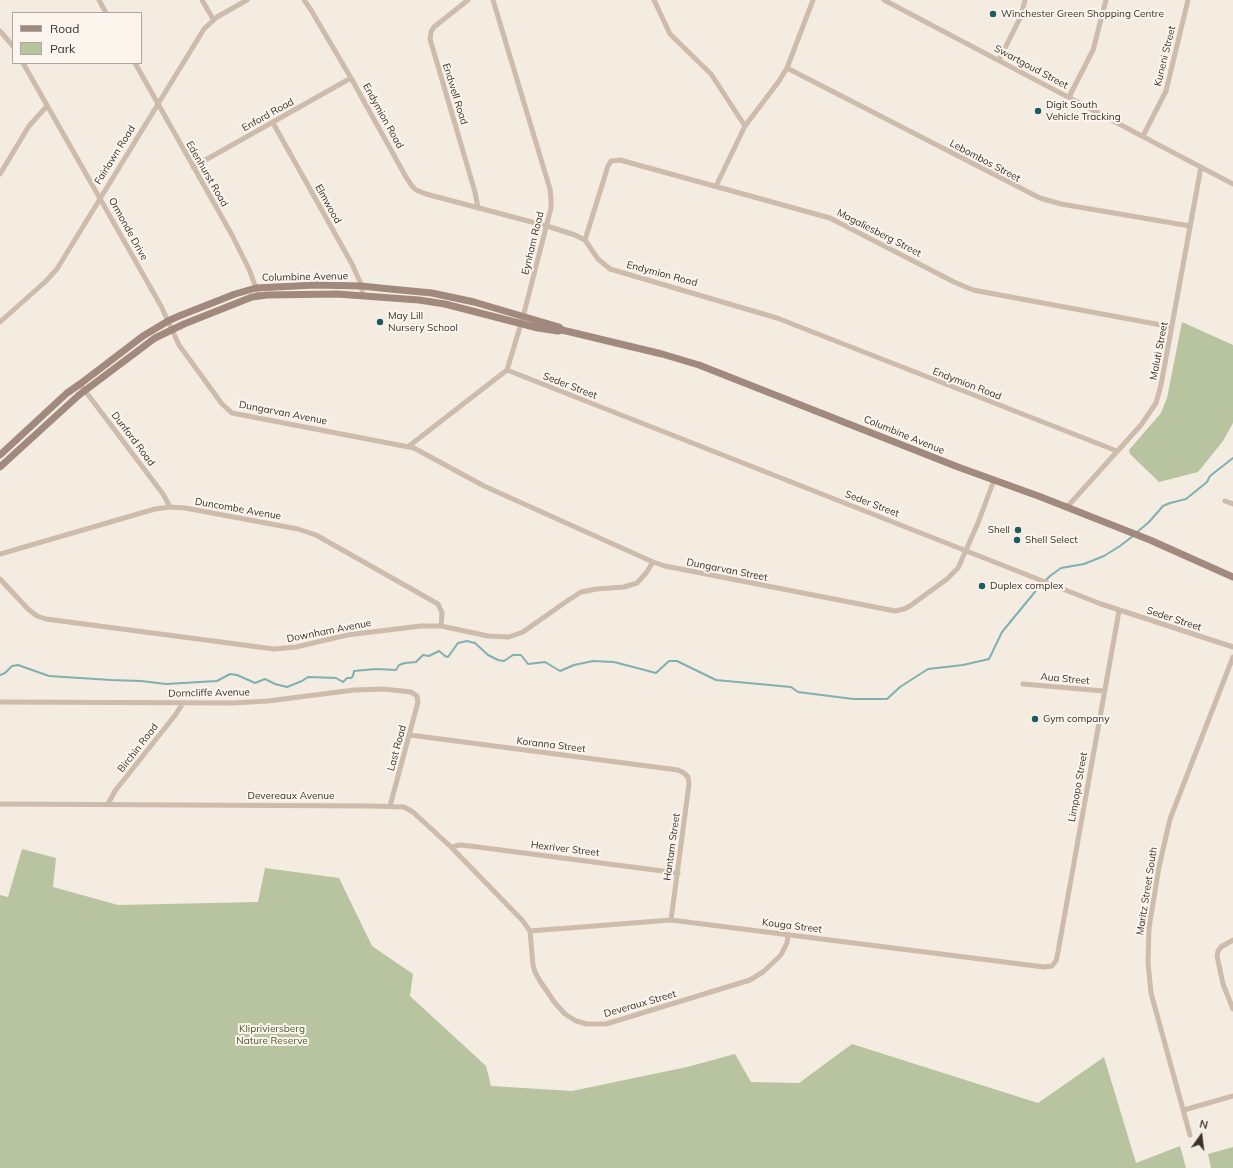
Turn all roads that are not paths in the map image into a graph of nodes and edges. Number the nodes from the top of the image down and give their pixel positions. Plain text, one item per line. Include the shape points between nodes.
1 (99, 0) edge
2 (202, 0) edge
3 (247, 0) edge
4 (304, 0) edge
5 (468, 0) edge
6 (493, 0) edge
7 (654, 0) edge
8 (813, 0) edge
9 (884, 0) edge
10 (1025, 0) edge
11 (1106, 0) edge
12 (1188, 0) edge
13 (894, 2) edge
14 (105, 12) edge
15 (213, 19) junction
16 (0, 31) edge
17 (12, 45) edge
18 (999, 60) junction
19 (24, 64) edge
20 (136, 64) edge
21 (788, 68) junction
22 (351, 78) junction
23 (1069, 97) junction
24 (158, 103) junction
25 (47, 106) junction
26 (273, 123) junction
27 (745, 126) junction
28 (1143, 136) junction
29 (193, 167) junction
30 (1201, 167) junction
31 (0, 174) edge
32 (1233, 184) edge
33 (716, 186) junction
34 (100, 198) junction
35 (478, 208) junction
36 (547, 226) junction
37 (1190, 226) junction
38 (585, 240) junction
39 (361, 286) junction
40 (256, 288) junction
41 (363, 295) junction
42 (259, 296) junction
43 (446, 296) junction
44 (445, 304) junction
45 (523, 317) junction
46 (168, 321) junction
47 (0, 322) edge
48 (521, 324) junction
49 (1172, 327) junction
50 (172, 329) junction
51 (562, 330) junction
52 (507, 370) junction
53 (80, 384) junction
54 (85, 390) junction
55 (12, 444) junction
56 (409, 446) junction
57 (18, 450) junction
58 (1117, 451) junction
59 (0, 455) edge
60 (0, 467) edge
61 (994, 480) junction
62 (1224, 501) dead end
63 (1233, 504) edge
64 (170, 507) junction
65 (1067, 508) junction
66 (966, 551) junction
67 (0, 554) edge
68 (653, 562) junction
69 (1233, 577) edge
70 (0, 579) edge
71 (1119, 611) junction
72 (441, 626) junction
73 (1233, 647) edge
74 (1233, 657) edge
75 (1024, 684) dead end
76 (1104, 691) junction
77 (416, 695) joint
78 (0, 702) edge
79 (183, 703) junction
80 (410, 736) junction
81 (688, 777) joint
82 (0, 804) edge
83 (108, 804) junction
84 (390, 806) junction
85 (451, 847) junction
86 (678, 873) junction
87 (672, 920) junction
88 (530, 931) junction
89 (788, 935) junction
90 (1233, 940) edge
91 (1052, 966) joint
92 (1233, 1009) edge
93 (1233, 1096) edge
94 (1184, 1110) junction
95 (1190, 1135) dead end

1 - 14 street
2 - 15 street
3 - 15 street, Fairlawn Road
4 - 22 street, Endymion Road
5 - 35 street, Endwell Road via 434,27 430,39
6 - 36 street, Eynham Road via 550,189 552,203
7 - 27 street via 670,34 710,74
8 - 21 street
9 - 13 street, Swartgoud Street
10 - 18 street via 1021,16
11 - 23 street via 1093,50
12 - 28 street, Kuneni Street via 1166,91
13 - 18 street, Swartgoud Street
15 - 24 street, Fairlawn Road via 204,29
16 - 17 street
18 - 23 street, Swartgoud Street
19 - 25 street, Ormonde Drive
20 - 24 street, Edenhurst Road
21 - 27 street
21 - 37 street, Lebombos Street via 1040,198 1061,204
22 - 26 street, Enford Road
22 - 35 street, Endymion Road via 412,186 426,194
23 - 28 street, Swartgoud Street
24 - 29 street, Edenhurst Road
24 - 34 street, Fairlawn Road
25 - 31 street via 29,126
25 - 34 street, Ormonde Drive
26 - 29 street, Enford Road
26 - 39 street, Elmwood via 352,264
27 - 33 street
28 - 30 street, Swartgoud Street
29 - 40 street, Edenhurst Road via 238,247
30 - 32 street, Swartgoud Street
30 - 37 street, Maluti Street
33 - 38 street, Magaliesberg Street via 620,160 611,161
33 - 49 street, Magaliesberg Street via 830,218 969,288
34 - 46 street, Ormonde Drive
34 - 47 street, Fairlawn Road via 57,269
35 - 36 street, Endymion Road
36 - 38 street, Endymion Road
36 - 45 street, Eynham Road
37 - 49 street, Maluti Street
38 - 58 street, Endymion Road via 598,259 610,269 777,318
39 - 40 main road, Columbine Avenue
39 - 41 street, Elmwood
39 - 43 main road, Columbine Avenue
40 - 42 street, Edenhurst Road
40 - 46 main road, Columbine Avenue
41 - 42 main road, Columbine Avenue
41 - 44 main road, Columbine Avenue
42 - 50 main road, Columbine Avenue via 242,300
43 - 44 main road
43 - 45 main road, Columbine Avenue
44 - 48 main road, Columbine Avenue
45 - 48 street, Eynham Road
45 - 51 main road, Columbine Avenue
46 - 50 street, Ormonde Drive
46 - 53 main road, Columbine Avenue via 143,336
48 - 51 main road, Columbine Avenue
48 - 52 street, Eynham Road
49 - 58 street, Maluti Street via 1162,385 1156,403 1141,425
50 - 54 main road, Columbine Avenue via 155,338
50 - 56 street, Dungarvan Avenue via 186,355 232,413
51 - 61 main road, Columbine Avenue via 699,365
52 - 56 street
52 - 66 street, Seder Street
53 - 54 street, Dunford Road
53 - 55 main road, Columbine Avenue
54 - 57 main road, Columbine Avenue
54 - 64 street, Dunford Road
55 - 57 main road
55 - 59 main road, Columbine Avenue
56 - 68 street, Dungarvan Street via 484,486
57 - 60 main road, Columbine Avenue
58 - 65 street, Maluti Street
61 - 65 main road, Columbine Avenue
61 - 66 street, Dungarvan Street
62 - 63 street
64 - 67 street, Duncombe Avenue via 155,509
64 - 72 street, Duncombe Avenue via 290,527 316,535 438,604 441,610
65 - 69 main road, Columbine Avenue via 1150,540
66 - 68 street, Dungarvan Street via 952,575 904,610 890,610 677,569
66 - 71 street, Seder Street
68 - 72 street, Downham Avenue via 637,583 581,592 516,635 500,637
70 - 72 street, Downham Avenue via 28,609 46,619 263,648 287,649 352,634
71 - 73 street, Seder Street
71 - 76 street, Limpopo Street
74 - 94 street, Maritz Street South via 1170,819 1150,917 1148,963 1151,993
75 - 76 street, Aua Street
76 - 91 street, Limpopo Street via 1058,952
77 - 79 street, Dorncliffe Avenue via 403,690 368,689 250,702
77 - 80 street, Last Road via 418,702
78 - 79 street, Dorncliffe Avenue
79 - 83 street, Birchin Road via 115,791
80 - 81 street, Koranna Street via 678,770
80 - 84 street, Last Road
81 - 86 street, Hantam Street
82 - 83 street, Devereaux Avenue
83 - 84 street, Devereaux Avenue
84 - 85 street, Devereaux Avenue via 408,808
85 - 86 street, Hexriver Street via 465,845
85 - 88 street, Devereaux Avenue
86 - 87 street, Hantam Street
87 - 88 street, Kouga Street
87 - 89 street, Kouga Street
88 - 89 street, Deveraux Street via 535,972 565,1014 587,1024 611,1022 750,980 781,955
89 - 91 street, Kouga Street
90 - 92 street via 1221,947 1217,958
93 - 94 street
94 - 95 street, Maritz Street South

